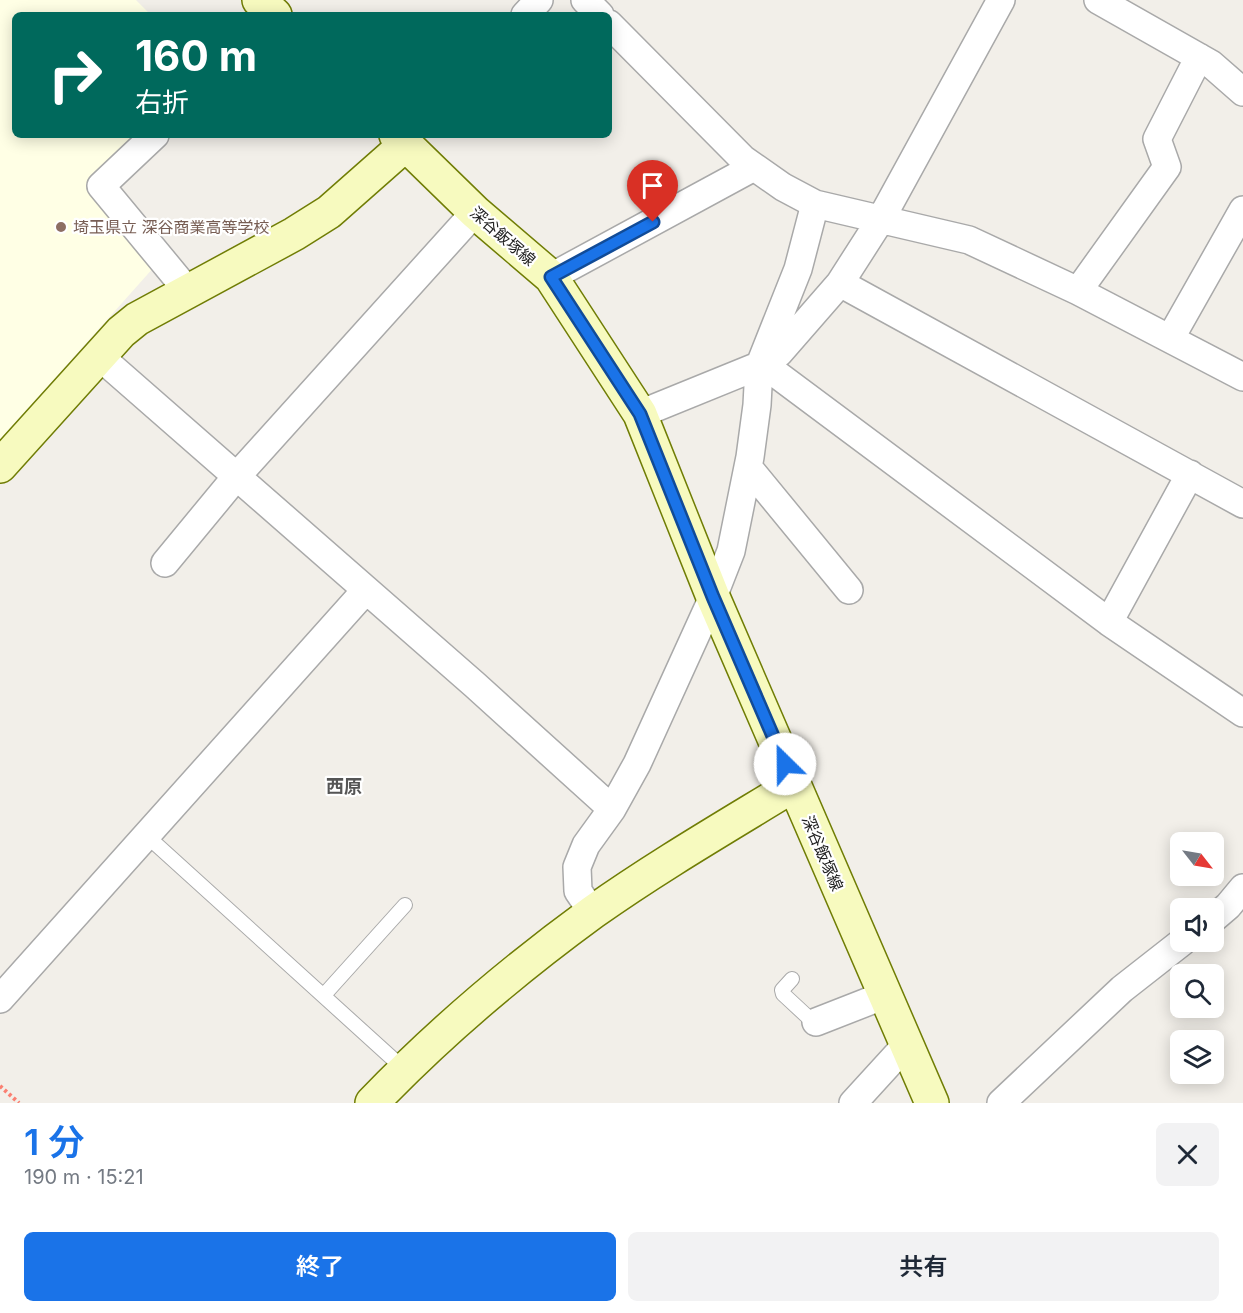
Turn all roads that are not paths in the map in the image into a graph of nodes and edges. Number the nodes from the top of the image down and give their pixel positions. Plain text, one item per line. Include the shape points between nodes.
1 (259, 0) edge
2 (539, 0) edge
3 (585, 0) edge
4 (1001, 0) edge
5 (1098, 0) edge
6 (272, 12) edge
7 (528, 12) edge
8 (597, 12) edge
9 (612, 27) edge
10 (1199, 57) junction
11 (1243, 92) edge
12 (152, 138) edge
13 (406, 138) edge
14 (754, 167) junction
15 (815, 204) junction
16 (1243, 210) edge
17 (475, 212) junction
18 (881, 219) junction
19 (551, 277) junction
20 (840, 283) junction
21 (187, 291) junction
22 (1078, 291) junction
23 (1170, 339) junction
24 (99, 356) junction
25 (761, 366) junction
26 (1243, 376) edge
27 (640, 414) junction
28 (0, 466) edge
29 (748, 467) junction
30 (1190, 474) junction
31 (236, 477) junction
32 (1243, 504) edge
33 (165, 563) dead end
34 (366, 590) junction
35 (849, 590) dead end
36 (713, 597) junction
37 (1109, 622) junction
38 (1243, 713) edge
39 (794, 784) junction
40 (612, 809) junction
41 (147, 836) junction
42 (1243, 888) edge
43 (405, 905) dead end
44 (1224, 909) edge
45 (593, 913) junction
46 (1170, 951) edge
47 (792, 979) dead end
48 (324, 995) junction
49 (885, 995) junction
50 (0, 999) edge
51 (816, 1022) joint
52 (906, 1045) junction
53 (404, 1069) junction
54 (372, 1103) edge
55 (853, 1103) edge
56 (932, 1103) edge
57 (1001, 1103) edge

1 - 6 main road
2 - 7 street
3 - 8 street
4 - 18 street
5 - 10 street
9 - 14 street
10 - 11 street
10 - 22 street via 1157,139 1167,167
12 - 21 street via 101,186
13 - 17 main road, 深谷飯塚線
13 - 21 main road via 329,212
14 - 15 street
14 - 19 street
15 - 18 street
15 - 25 street via 798,269
16 - 23 street
17 - 19 main road, 深谷飯塚線
17 - 31 street
18 - 20 street
18 - 22 street via 969,240
19 - 27 main road, 深谷飯塚線
20 - 25 street via 778,353
20 - 30 street
21 - 24 main road via 137,319
22 - 23 street
23 - 26 street
24 - 28 main road
24 - 31 street
25 - 27 street
25 - 29 street
25 - 37 street
27 - 36 main road, 深谷飯塚線
29 - 35 street
29 - 36 street via 731,551
30 - 32 street
30 - 37 street
31 - 33 street
31 - 34 street
34 - 40 street
34 - 41 street
36 - 39 main road, 深谷飯塚線
36 - 40 street
37 - 38 street
39 - 45 main road
39 - 49 main road, 深谷飯塚線
40 - 45 street via 586,845 577,867 578,891
41 - 48 lane
41 - 50 street
42 - 44 street
43 - 48 lane
45 - 53 main road via 514,973
46 - 57 street via 1122,989
47 - 51 lane via 783,994
48 - 53 lane
49 - 51 street
49 - 52 main road, 深谷飯塚線
52 - 55 street
52 - 56 main road, 深谷飯塚線
53 - 54 main road

